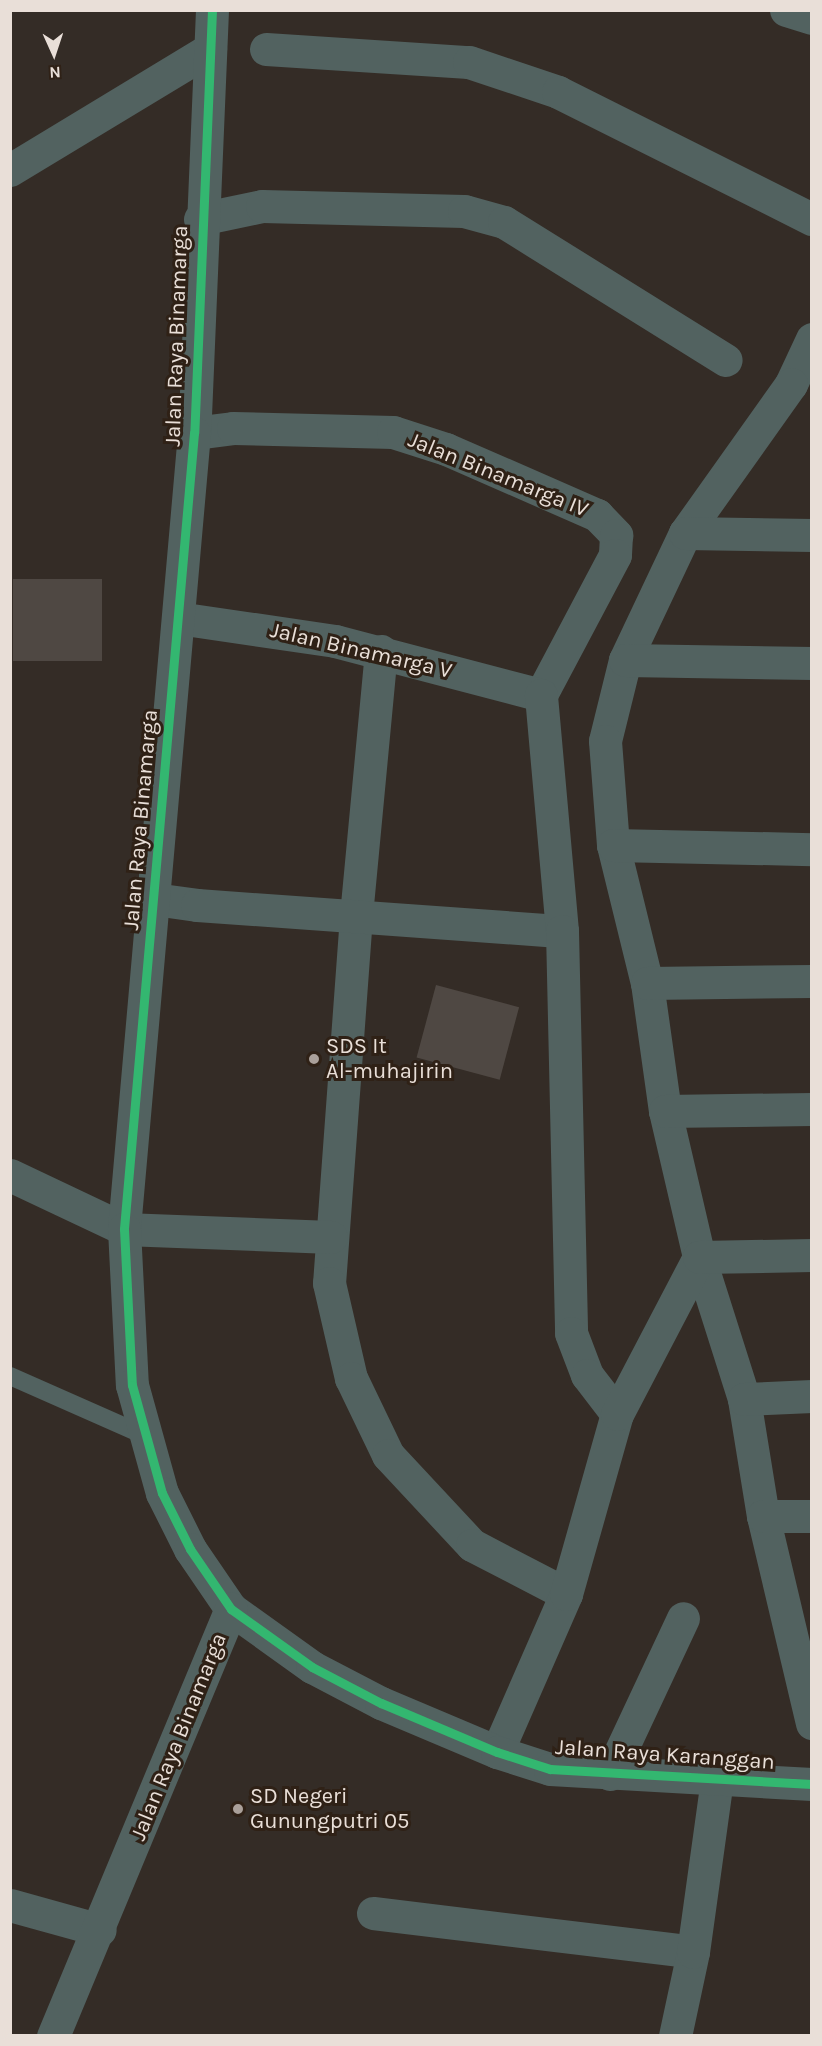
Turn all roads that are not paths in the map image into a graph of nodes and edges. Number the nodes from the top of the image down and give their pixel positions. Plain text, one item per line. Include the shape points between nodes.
1 (212, 10) edge
2 (786, 10) edge
3 (812, 18) edge
4 (210, 50) junction
5 (266, 50) dead end
6 (10, 170) edge
7 (201, 219) junction
8 (812, 219) edge
9 (812, 339) edge
10 (726, 360) dead end
11 (801, 384) edge
12 (194, 433) junction
13 (685, 533) junction
14 (812, 535) edge
15 (178, 618) junction
16 (381, 651) junction
17 (625, 660) junction
18 (812, 663) edge
19 (541, 695) junction
20 (613, 845) junction
21 (812, 849) edge
22 (154, 898) junction
23 (356, 916) junction
24 (562, 931) junction
25 (812, 981) edge
26 (646, 984) junction
27 (812, 1109) edge
28 (665, 1111) junction
29 (10, 1174) edge
30 (124, 1229) junction
31 (331, 1237) junction
32 (812, 1255) edge
33 (699, 1257) junction
34 (10, 1376) edge
35 (812, 1396) edge
36 (744, 1399) junction
37 (617, 1414) junction
38 (144, 1435) junction
39 (763, 1516) junction
40 (812, 1516) edge
41 (566, 1594) junction
42 (231, 1608) junction
43 (683, 1618) dead end
44 (804, 1658) edge
45 (812, 1723) edge
46 (497, 1752) junction
47 (610, 1774) junction
48 (717, 1780) junction
49 (812, 1784) edge
50 (10, 1905) edge
51 (373, 1913) dead end
52 (100, 1930) junction
53 (693, 1952) junction
54 (53, 2036) edge
55 (675, 2036) edge

1 - 4 street, Jalan Raya Binamarga
2 - 3 street
4 - 6 street
4 - 7 street, Jalan Raya Binamarga
5 - 8 street via 469,62 558,92
7 - 10 street via 262,206 464,211 504,222
7 - 12 street, Jalan Raya Binamarga
9 - 11 street
11 - 13 street
12 - 15 street, Jalan Raya Binamarga
12 - 19 street, Jalan Binamarga IV via 255,428 393,432 446,449 597,515 616,535 615,555
13 - 14 street
13 - 17 street
15 - 16 street, Jalan Binamarga V via 211,620
15 - 22 street, Jalan Raya Binamarga
16 - 19 street, Jalan Binamarga V
16 - 23 street
17 - 18 street
17 - 20 street via 605,741
19 - 24 street
20 - 21 street
20 - 26 street
22 - 23 street via 197,905
22 - 30 street, Jalan Raya Binamarga
23 - 24 street
23 - 31 street
24 - 37 street via 571,1333 587,1375
25 - 26 street
26 - 28 street
27 - 28 street
28 - 33 street
29 - 30 street
30 - 31 street
30 - 38 street, Jalan Raya Binamarga via 132,1385
31 - 41 street via 329,1283 351,1378 388,1455 472,1545
32 - 33 street
33 - 36 street
33 - 37 street
34 - 38 lane
35 - 36 street
36 - 39 street
37 - 41 street
38 - 42 street, Jalan Raya Binamarga via 162,1493 190,1549
39 - 40 street
39 - 44 street
41 - 46 street
42 - 46 street, Jalan Raya Karanggan via 312,1667 381,1703
42 - 52 street, Jalan Raya Binamarga
43 - 47 street
44 - 45 street
46 - 47 street, Jalan Raya Karanggan via 550,1769
47 - 48 street, Jalan Raya Karanggan
48 - 49 street, Jalan Raya Karanggan
48 - 53 street
50 - 52 street
51 - 53 street
52 - 54 street, Jalan Raya Binamarga
53 - 55 street

